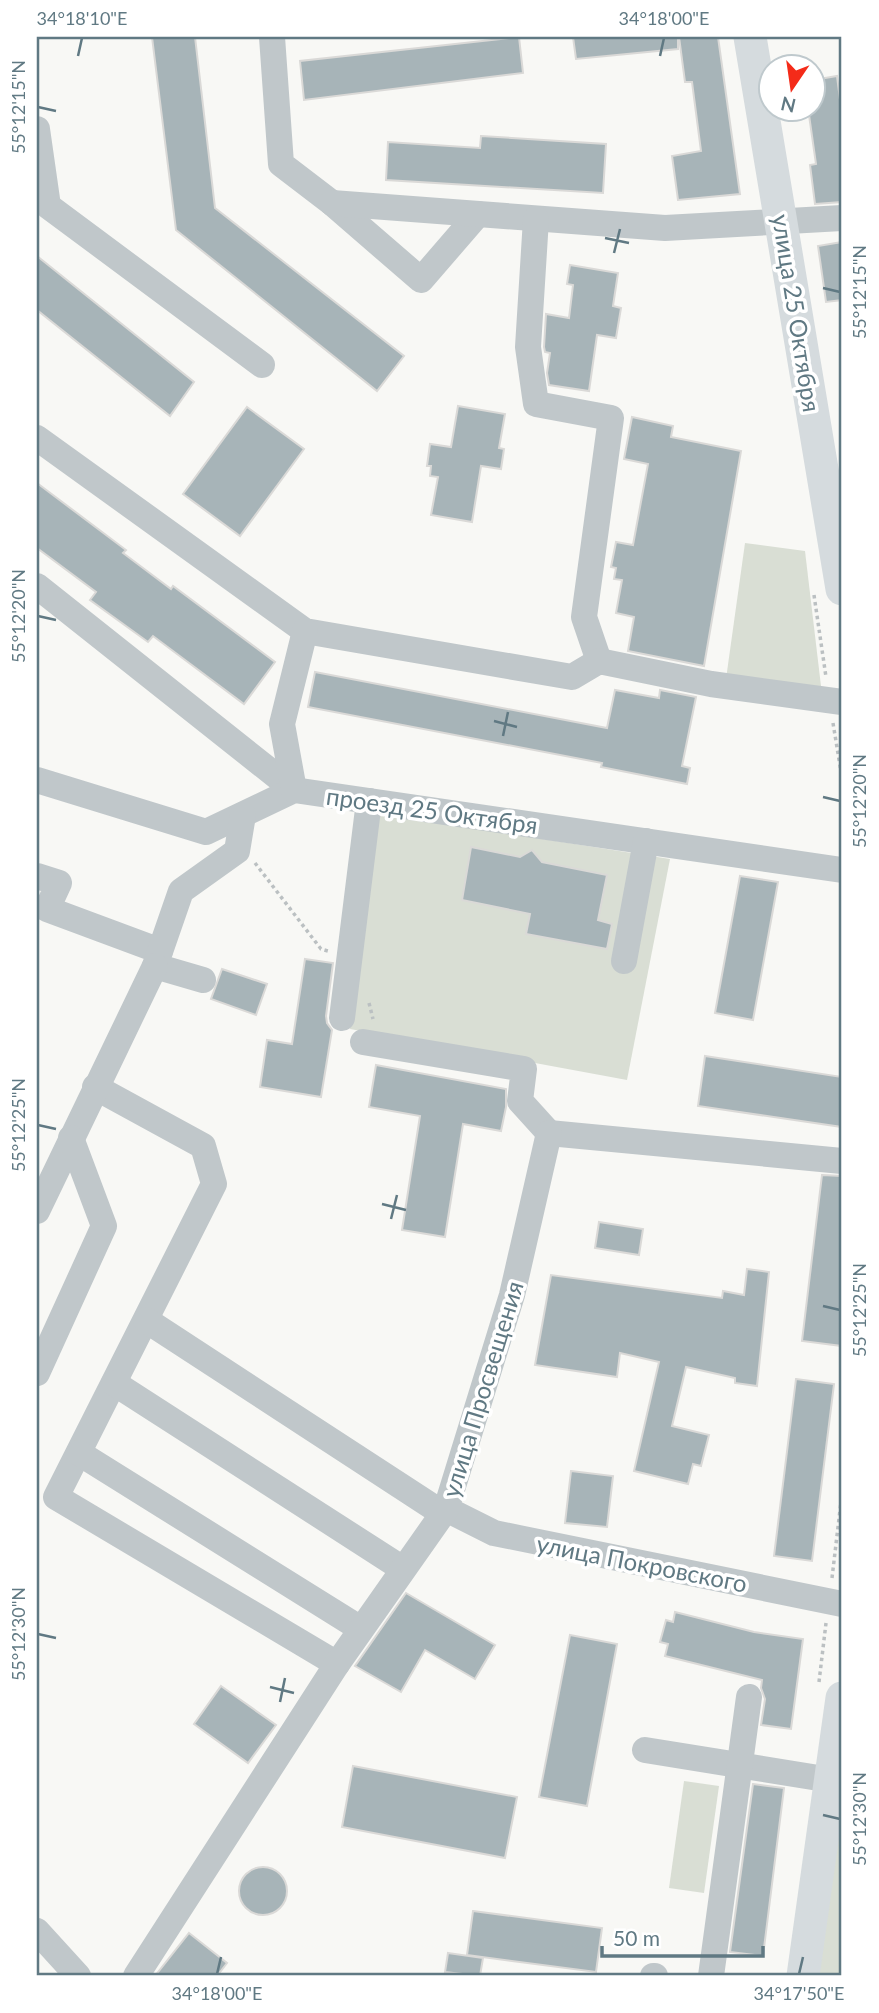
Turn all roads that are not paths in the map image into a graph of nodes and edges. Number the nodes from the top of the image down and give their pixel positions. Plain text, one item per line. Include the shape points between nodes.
1 (272, 37) edge
2 (750, 37) edge
3 (37, 129) edge
4 (332, 203) junction
5 (478, 214) junction
6 (842, 218) edge
7 (536, 219) junction
8 (781, 220) junction
9 (262, 365) dead end
10 (37, 438) edge
11 (842, 585) edge
12 (37, 586) edge
13 (305, 631) junction
14 (598, 661) junction
15 (842, 702) edge
16 (37, 780) edge
17 (294, 790) junction
18 (369, 801) junction
19 (243, 815) junction
20 (646, 841) junction
21 (842, 870) edge
22 (37, 876) edge
23 (157, 958) junction
24 (624, 961) dead end
25 (203, 980) dead end
26 (341, 1018) dead end
27 (371, 1044) road end
28 (95, 1087) junction
29 (549, 1133) junction
30 (71, 1138) junction
31 (842, 1161) edge
32 (37, 1211) edge
33 (146, 1320) junction
34 (37, 1373) edge
35 (114, 1382) junction
36 (79, 1453) junction
37 (444, 1511) junction
38 (403, 1569) junction
39 (842, 1604) edge
40 (361, 1629) junction
41 (337, 1664) junction
42 (748, 1697) dead end
43 (842, 1698) edge
44 (645, 1750) dead end
45 (740, 1765) junction
46 (831, 1780) junction
47 (37, 1931) edge
48 (78, 1976) edge
49 (136, 1976) edge
50 (711, 1976) edge
51 (803, 1976) edge

1 - 4 street via 281,164
2 - 8 main road, улица 25 Октября
3 - 9 street via 48,206
4 - 5 street
4 - 5 street via 421,280
5 - 7 street
6 - 8 street
7 - 8 street via 665,228
7 - 14 street via 528,347 536,404 611,418 584,617
8 - 11 main road, улица 25 Октября
10 - 13 street
12 - 17 street
13 - 14 street via 572,677
13 - 17 street via 282,724
14 - 15 street via 711,684
16 - 19 street, проезд 25 Октября via 206,832
17 - 18 street, проезд 25 Октября
17 - 19 street, проезд 25 Октября
18 - 20 street, проезд 25 Октября
18 - 26 street
19 - 23 street via 237,851 181,891
20 - 21 street, проезд 25 Октября
20 - 24 street
22 - 23 street via 59,883 47,909
23 - 25 street
23 - 28 street
27 - 29 street via 524,1069 520,1101
28 - 30 street
28 - 33 street via 203,1146 214,1184
29 - 31 street
29 - 37 street, улица Просвещения via 512,1295
30 - 32 street
30 - 34 street via 104,1226
33 - 35 street
33 - 37 street, улица Покровского
35 - 36 street
35 - 38 street
36 - 40 street
36 - 41 street via 56,1497
37 - 38 street, улица Просвещения
37 - 39 street, улица Покровского via 494,1533
38 - 40 street, улица Просвещения
40 - 41 street, улица Просвещения
41 - 49 street, улица Просвещения
42 - 45 street
43 - 46 main road
44 - 45 street
45 - 46 street
45 - 50 street
46 - 51 main road
47 - 48 street

